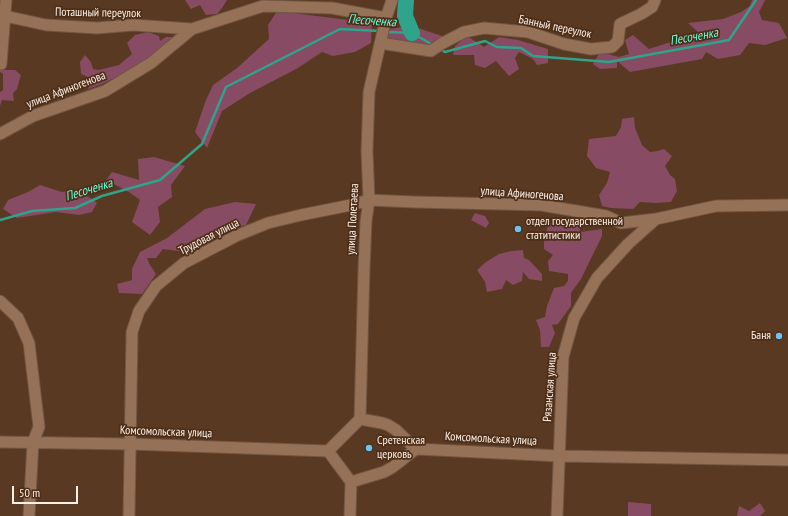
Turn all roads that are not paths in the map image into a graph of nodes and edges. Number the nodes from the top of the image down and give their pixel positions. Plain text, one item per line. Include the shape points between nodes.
1 (6, 0) edge
2 (392, 0) edge
3 (655, 0) edge
4 (5, 16) junction
5 (386, 18) junction
6 (192, 29) junction
7 (380, 43) junction
8 (1, 64) dead end
9 (0, 134) edge
10 (369, 200) junction
11 (788, 205) edge
12 (656, 218) junction
13 (0, 301) edge
14 (360, 419) junction
15 (0, 442) edge
16 (33, 442) junction
17 (130, 444) junction
18 (416, 449) junction
19 (328, 451) junction
20 (560, 456) junction
21 (788, 460) edge
22 (351, 482) junction
23 (29, 516) edge
24 (129, 516) edge
25 (350, 516) edge
26 (557, 516) edge

1 - 4 street
2 - 5 street, улица Полетаева
3 - 7 street, Банный переулок via 652,7 620,24 618,41 612,47 591,49 564,44 528,32 484,28 464,32 431,51
4 - 6 street, Поташный переулок via 46,25 97,28 133,25
4 - 8 street
5 - 6 street, улица Афиногенова via 332,8 263,6
5 - 7 street, улица Полетаева
6 - 9 street, улица Афиногенова via 151,63 105,91 33,116
7 - 10 street, улица Полетаева via 368,92
10 - 12 street, улица Афиногенова via 541,205 606,216 621,223
10 - 14 street, улица Полетаева via 364,269
10 - 17 street, Трудовая улица via 268,223 236,236 184,263 156,286 139,311 132,332
11 - 12 street, улица Афиногенова via 716,206
12 - 20 street, Рязанская улица via 597,278 574,318 563,357
13 - 16 street via 18,318 30,342 39,427
14 - 18 street via 388,425
14 - 19 street
15 - 16 street, Комсомольская улица
16 - 17 street, Комсомольская улица
16 - 23 street
17 - 19 street, Комсомольская улица
17 - 24 street, Трудовая улица
18 - 20 street, Комсомольская улица
18 - 22 street via 384,472
19 - 22 street
20 - 21 street, Комсомольская улица
20 - 26 street, Рязанская улица
22 - 25 street

